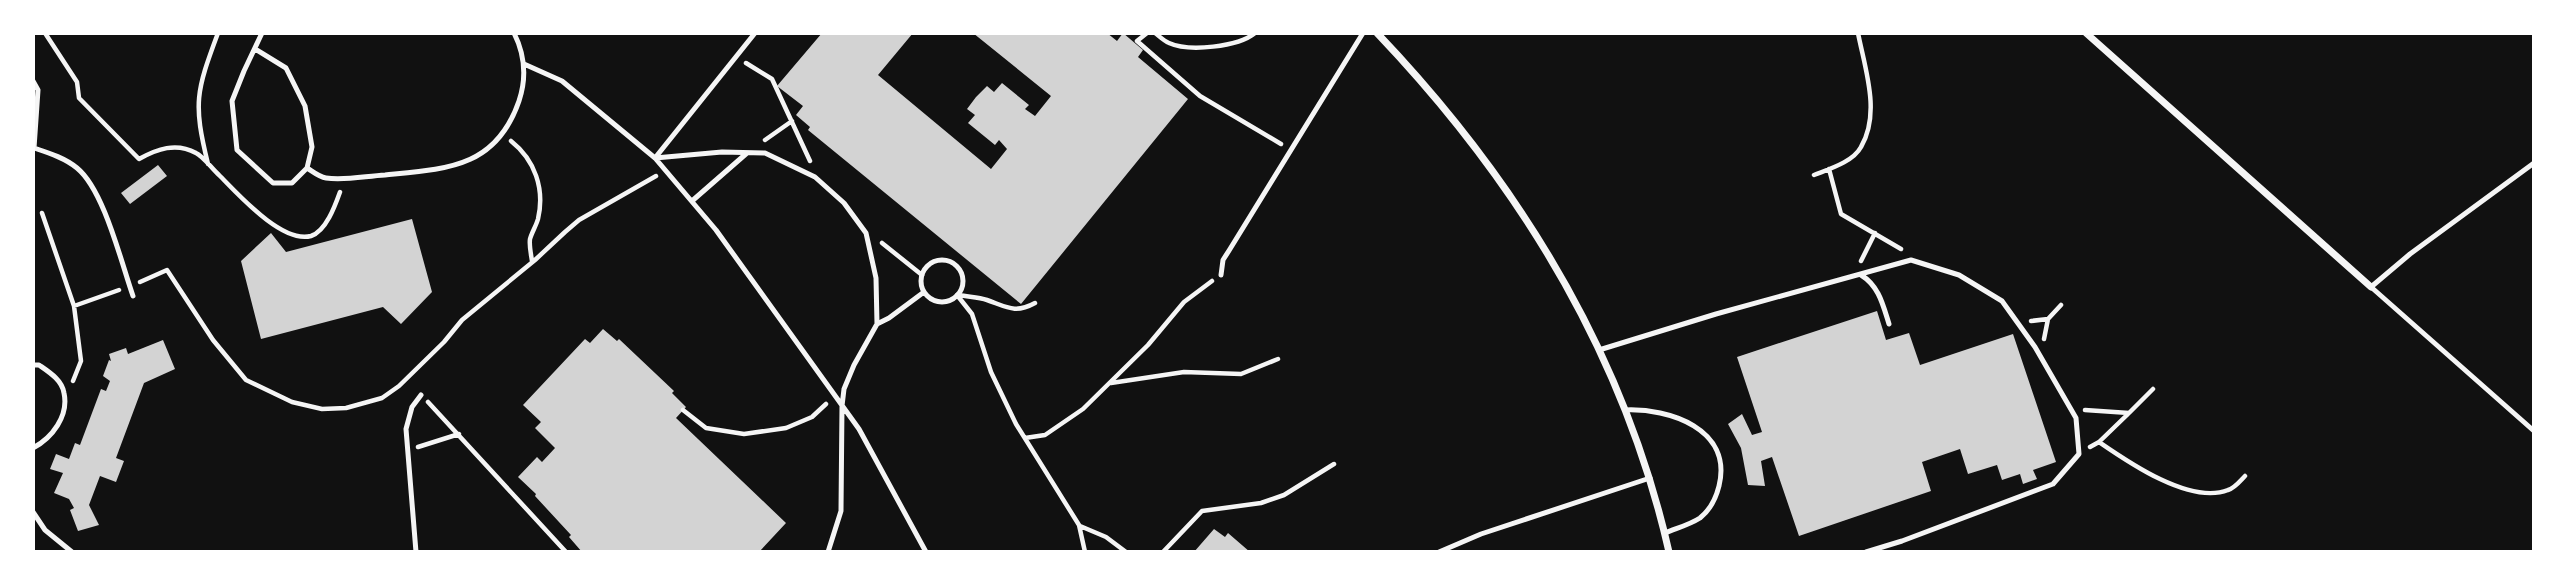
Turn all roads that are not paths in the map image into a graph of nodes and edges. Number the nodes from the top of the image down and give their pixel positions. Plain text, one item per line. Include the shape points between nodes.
1 (262, 33) edge
2 (514, 33) edge
3 (755, 33) edge
4 (1363, 33) edge
5 (1377, 33) edge
6 (2086, 33) edge
7 (255, 49) junction
8 (524, 64) junction
9 (33, 81) edge
10 (33, 150) edge
11 (747, 153) junction
12 (654, 158) junction
13 (2534, 163) edge
14 (307, 168) junction
15 (692, 201) junction
16 (1222, 275) road end
17 (1861, 275) junction
18 (2371, 287) junction
19 (924, 292) junction
20 (133, 296) dead end
21 (877, 324) junction
22 (1889, 324) dead end
23 (1599, 350) junction
24 (33, 365) edge
25 (421, 395) road end
26 (842, 406) junction
27 (1625, 410) junction
28 (2534, 431) edge
29 (33, 448) edge
30 (1650, 478) junction
31 (33, 512) edge
32 (1665, 533) junction
33 (72, 552) edge
34 (416, 552) edge
35 (828, 552) edge
36 (926, 552) edge
37 (1439, 552) edge
38 (1669, 552) edge
39 (1866, 552) edge

1 - 7 lane
2 - 8 lane
3 - 12 lane
4 - 16 lane via 1223,260
5 - 23 street via 1469,138 1528,220
6 - 18 street
7 - 14 lane via 286,68 305,106 312,147
7 - 14 lane via 232,101 237,150 273,183 292,183
8 - 12 lane via 562,81
8 - 14 lane via 524,86 512,122 492,147 460,164 350,178 324,178
9 - 10 lane via 38,90
10 - 20 lane via 55,155 78,169 95,190
11 - 12 lane
11 - 15 lane
11 - 21 lane via 765,153 815,177 844,203 866,233 876,278
12 - 15 lane
13 - 18 lane
15 - 26 lane
17 - 22 lane via 1879,294
17 - 23 lane
17 - 39 lane via 1911,260 1959,275 2002,301 2076,418 2079,454 2053,484
18 - 28 lane
19 - 19 lane via 922,275 930,264 949,261 960,270 961,289 947,302
19 - 21 lane
21 - 26 lane via 854,365
23 - 27 street
24 - 29 lane via 54,375 64,393 63,416 52,434
25 - 34 lane via 406,429
26 - 35 lane via 841,511
26 - 36 lane
27 - 30 street
27 - 32 lane via 1648,409 1684,419 1700,430 1720,460 1714,501 1702,516
30 - 32 street
30 - 37 lane
31 - 33 lane via 45,530
32 - 38 street

